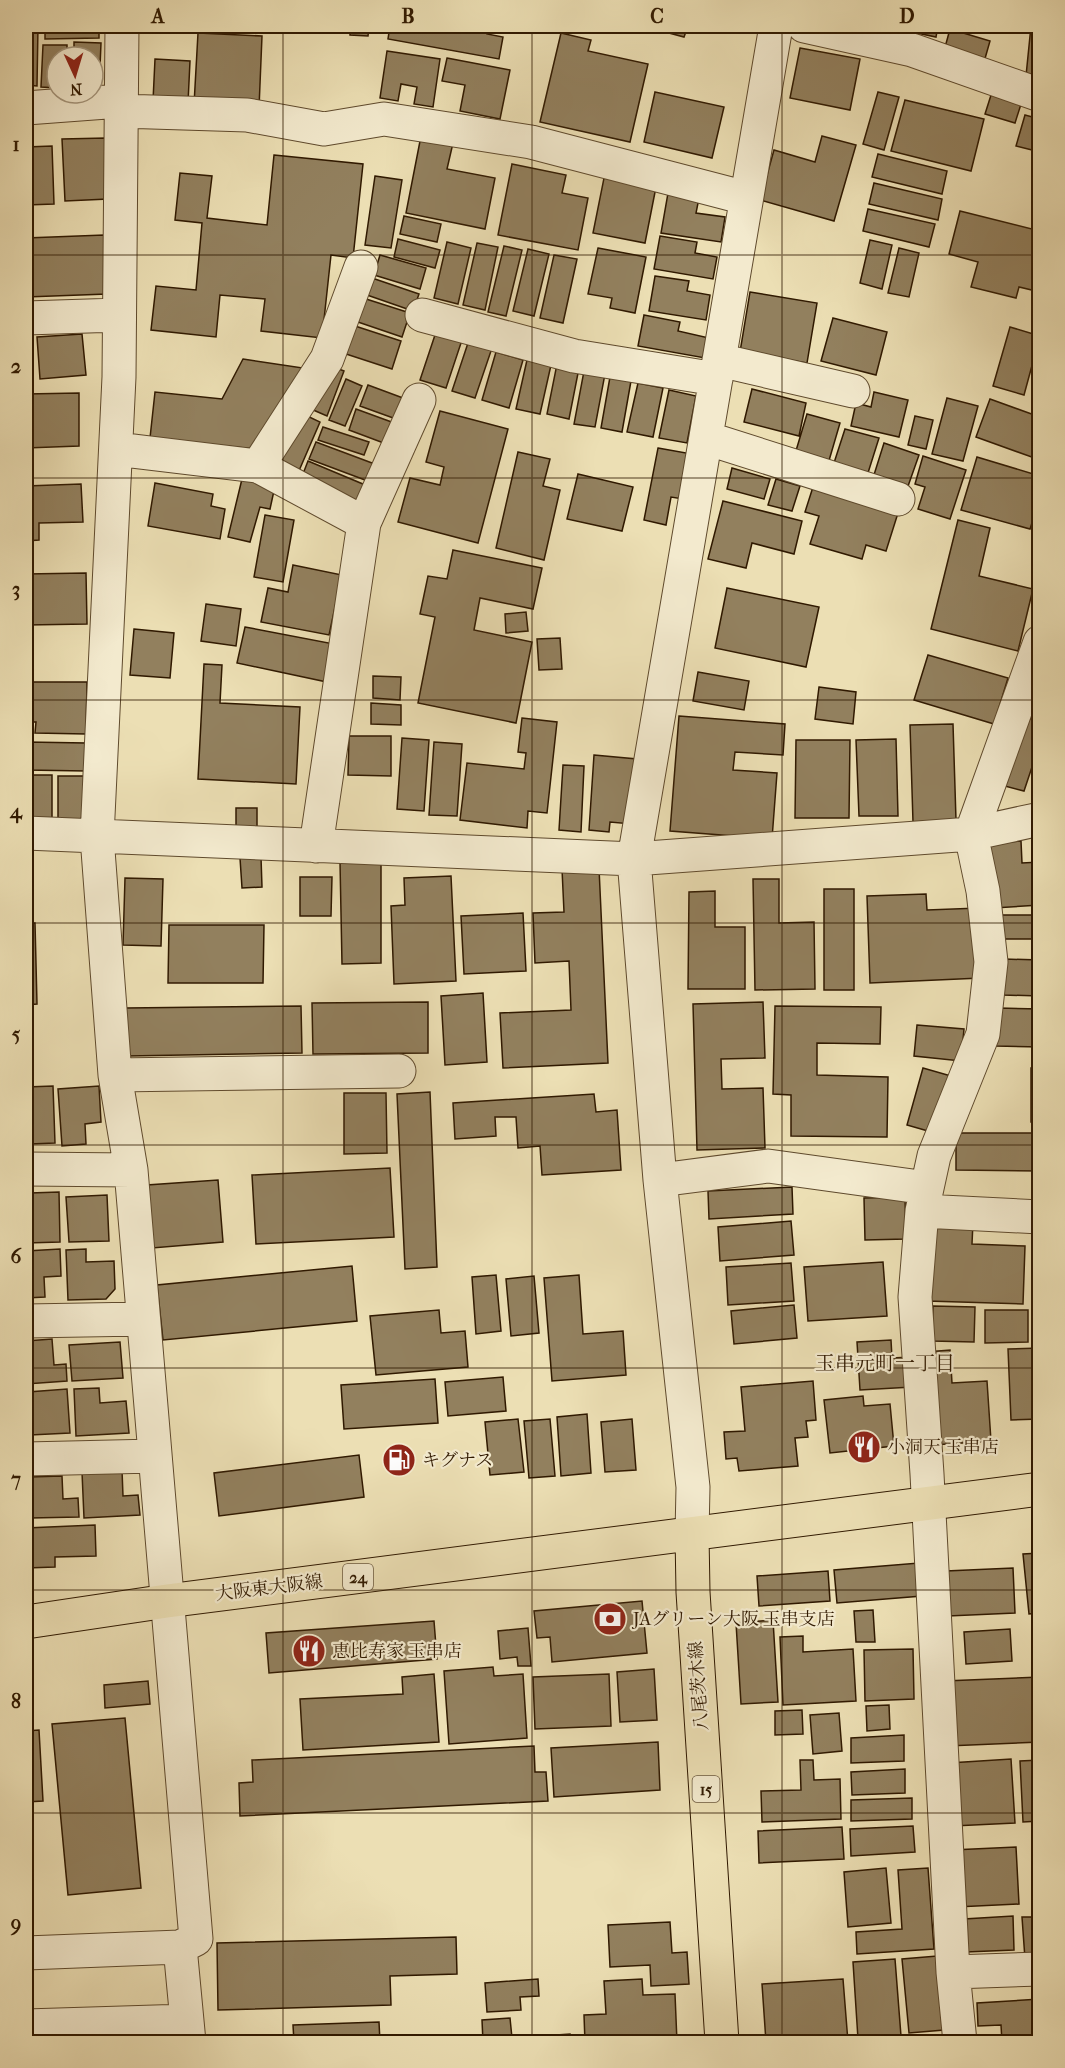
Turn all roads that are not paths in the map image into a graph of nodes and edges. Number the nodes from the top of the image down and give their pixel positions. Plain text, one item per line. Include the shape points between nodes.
1 (122, 26) edge
2 (776, 26) edge
3 (804, 26) edge
4 (1040, 95) edge
5 (120, 106) junction
6 (26, 108) edge
7 (746, 198) junction
8 (361, 267) dead end
9 (119, 315) junction
10 (422, 315) dead end
11 (26, 318) edge
12 (717, 369) junction
13 (853, 391) dead end
14 (419, 400) dead end
15 (706, 438) junction
16 (116, 450) junction
17 (258, 466) junction
18 (898, 499) dead end
19 (364, 523) junction
20 (1040, 642) edge
21 (1040, 819) edge
22 (26, 833) edge
23 (970, 834) junction
24 (97, 837) junction
25 (316, 846) junction
26 (634, 859) junction
27 (399, 1071) dead end
28 (115, 1075) junction
29 (26, 1169) edge
30 (131, 1170) junction
31 (660, 1180) junction
32 (924, 1200) junction
33 (1040, 1216) edge
34 (143, 1319) junction
35 (26, 1321) edge
36 (155, 1456) junction
37 (26, 1459) edge
38 (1040, 1489) edge
39 (928, 1504) junction
40 (692, 1535) junction
41 (167, 1601) junction
42 (26, 1622) edge
43 (180, 1947) junction
44 (26, 1953) edge
45 (1040, 1969) edge
46 (953, 1972) junction
47 (26, 2026) edge
48 (188, 2032) edge
49 (722, 2043) edge
50 (960, 2043) edge

1 - 5 street
2 - 7 street
3 - 4 street via 912,50
5 - 6 street
5 - 7 street via 247,115 324,129 384,119 531,142
5 - 9 street
7 - 12 street
8 - 17 street via 327,359
9 - 11 street
9 - 16 street
10 - 12 street via 574,356
12 - 13 street
12 - 15 street
14 - 19 street
15 - 18 street
15 - 26 street
16 - 17 street
16 - 24 street
17 - 19 street
19 - 25 street
20 - 23 street
21 - 23 street
22 - 24 street
23 - 26 street
23 - 32 street via 983,891 990,962 983,1034 934,1156
24 - 25 street
24 - 28 street
25 - 26 street
26 - 31 street
27 - 28 street
28 - 30 street
29 - 30 street
30 - 34 street
31 - 32 street via 768,1166
31 - 40 street via 693,1487
32 - 33 street
32 - 39 street via 915,1298
34 - 35 street
34 - 36 street
36 - 37 street
36 - 41 street
38 - 39 main road
39 - 40 main road
39 - 46 street
40 - 41 main road, 大阪東大阪線 / 24
40 - 49 main road, 八尾茨木線 / 15
41 - 42 main road, 大阪東大阪線 / 24
41 - 43 street via 196,1939
43 - 44 street
43 - 48 street
45 - 46 street
46 - 50 street
47 - 48 street

